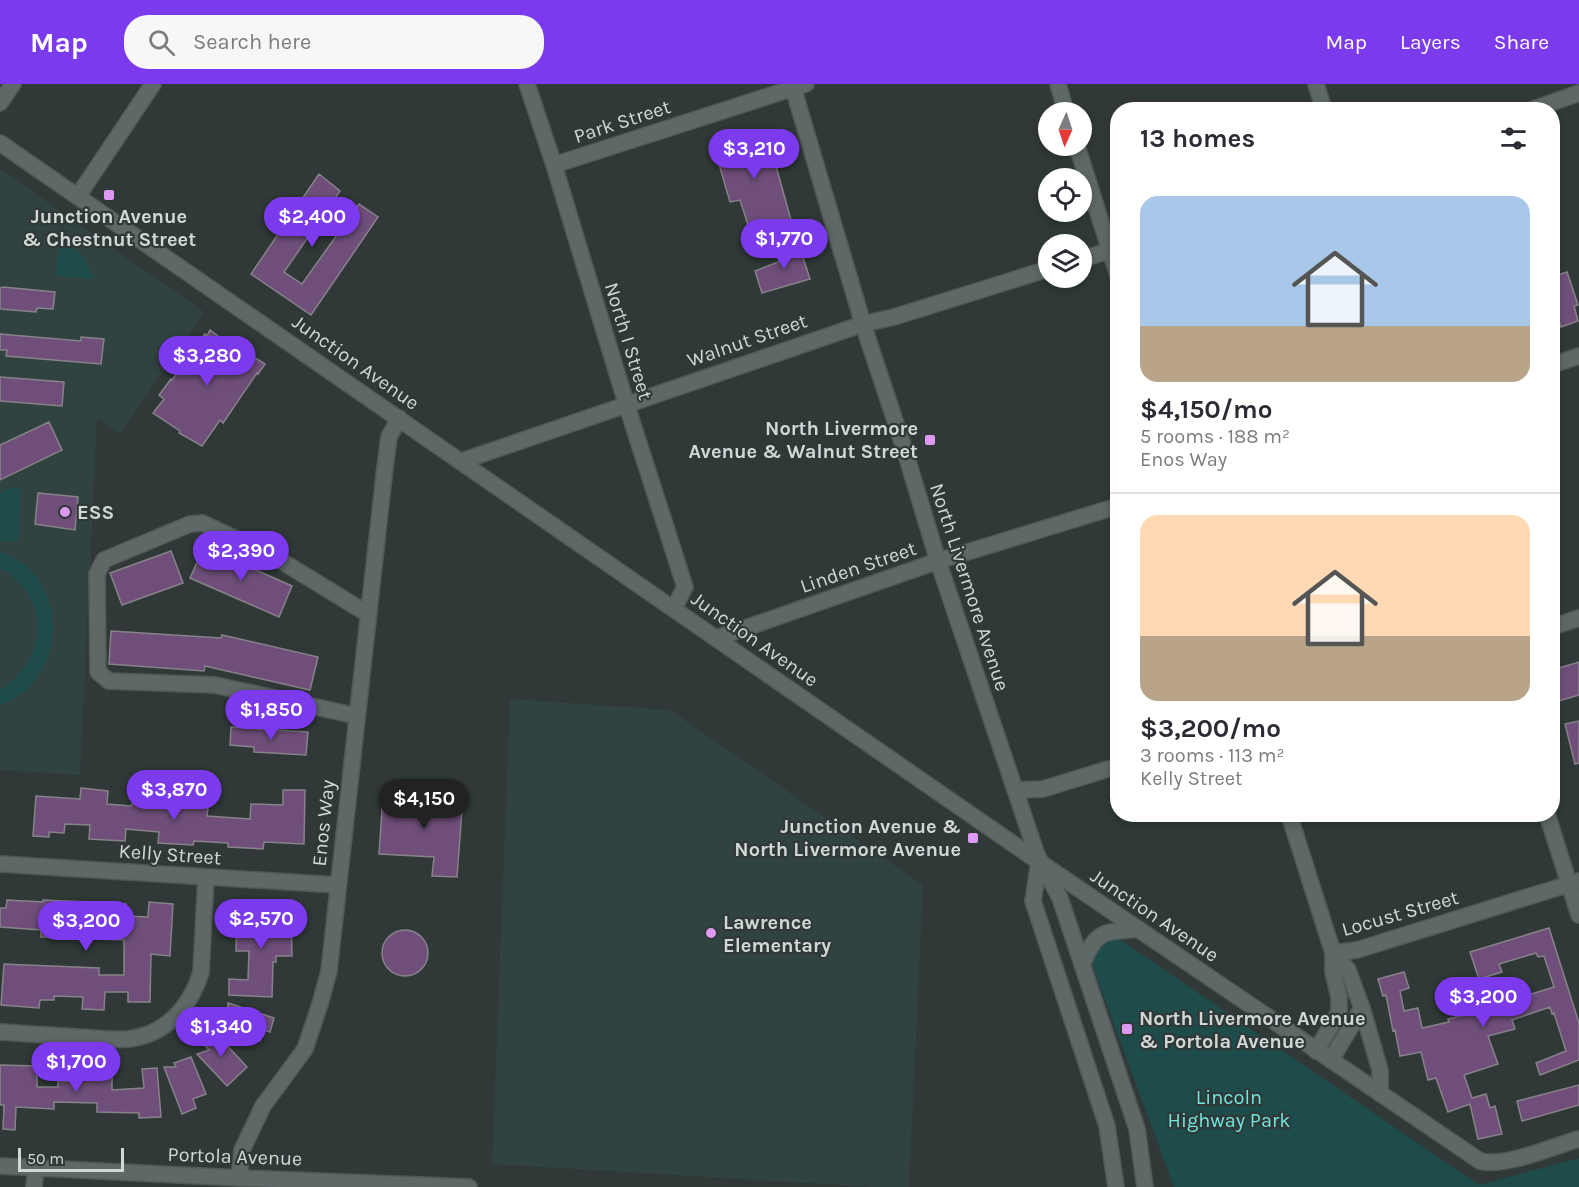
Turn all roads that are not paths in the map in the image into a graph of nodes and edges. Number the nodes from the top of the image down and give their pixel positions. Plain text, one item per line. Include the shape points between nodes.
1 (13, 84) edge
2 (153, 84) edge
3 (527, 84) edge
4 (1058, 84) edge
5 (1316, 84) edge
6 (797, 85) edge
7 (1579, 93) edge
8 (1063, 102) edge
9 (1322, 102) edge
10 (1554, 102) edge
11 (0, 103) edge
12 (0, 143) edge
13 (1081, 156) edge
14 (554, 165) junction
15 (78, 196) junction
16 (1110, 239) edge
17 (1110, 251) edge
18 (1092, 256) edge
19 (1038, 273) edge
20 (863, 324) junction
21 (1579, 356) edge
22 (1560, 362) edge
23 (626, 404) junction
24 (399, 417) junction
25 (462, 461) junction
26 (1110, 508) edge
27 (938, 561) junction
28 (674, 608) junction
29 (368, 614) junction
30 (1579, 618) edge
31 (1560, 624) edge
32 (717, 638) junction
33 (357, 716) junction
34 (1110, 768) edge
35 (1015, 790) junction
36 (1292, 822) edge
37 (1550, 822) edge
38 (1039, 861) junction
39 (0, 864) edge
40 (207, 877) junction
41 (1574, 882) edge
42 (338, 885) junction
43 (1579, 915) edge
44 (1138, 929) junction
45 (1333, 953) junction
46 (1082, 965) junction
47 (1362, 1008) junction
48 (0, 1032) edge
49 (1316, 1051) junction
50 (1331, 1060) junction
51 (1380, 1094) junction
52 (1579, 1139) edge
53 (0, 1166) edge
54 (36, 1168) junction
55 (239, 1178) junction
56 (34, 1187) edge
57 (469, 1187) edge
58 (1116, 1187) edge
59 (1145, 1187) edge

1 - 11 street
2 - 15 street
3 - 14 street, North I Street
4 - 8 street
5 - 9 street
6 - 14 street, Park Street
6 - 20 street, North Livermore Avenue
7 - 10 street
12 - 15 street, Junction Avenue
13 - 16 street
14 - 23 street, North I Street
15 - 24 street, Junction Avenue
17 - 18 street
19 - 20 street, Walnut Street
20 - 23 street, Walnut Street
20 - 27 street, North Livermore Avenue
21 - 22 street
23 - 25 street, Walnut Street
23 - 28 street, North I Street via 685,587
24 - 25 street, Junction Avenue
24 - 29 street, Enos Way via 389,437
25 - 28 street, Junction Avenue
26 - 27 street, Linden Street
27 - 32 street, Linden Street
27 - 35 street, North Livermore Avenue
28 - 32 street, Junction Avenue
29 - 33 street, Enos Way
29 - 33 street via 278,559 202,523 190,524 104,560 97,574 98,672 109,681 215,685
30 - 31 street
32 - 38 street, Junction Avenue
33 - 42 street, Enos Way
34 - 35 street via 1043,789
35 - 38 street, North Livermore Avenue
36 - 45 street
37 - 41 street
38 - 44 street, Junction Avenue
38 - 46 street, North Livermore Avenue via 1060,898
38 - 58 street, North Livermore Avenue via 1033,901 1107,1126
39 - 40 street, Kelly Street
40 - 42 street, Kelly Street
40 - 48 street via 201,972 189,1002 177,1016 147,1035 131,1039
41 - 43 street
41 - 45 street, Locust Street via 1357,950
42 - 55 street, Enos Way via 329,971 320,1004 305,1048 263,1106 242,1150
44 - 46 street via 1098,936
44 - 49 street, Junction Avenue
45 - 47 street via 1348,970
45 - 49 street, Locust Street via 1339,1012
46 - 59 street, North Livermore Avenue via 1137,1129
47 - 50 street
47 - 51 street via 1380,1070
49 - 50 street, Junction Avenue
50 - 51 street, Junction Avenue
51 - 52 street, Junction Avenue via 1479,1161 1490,1164
53 - 54 street, Portola Avenue
54 - 55 street, Portola Avenue
54 - 56 street
55 - 57 street, Portola Avenue

